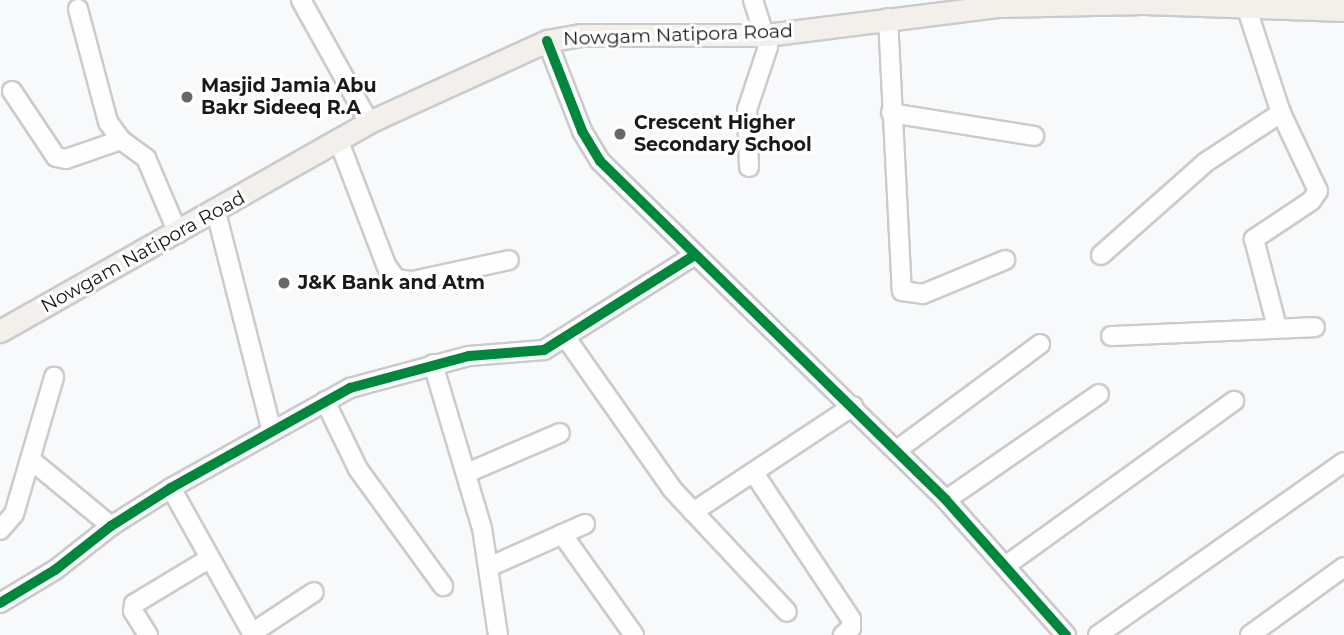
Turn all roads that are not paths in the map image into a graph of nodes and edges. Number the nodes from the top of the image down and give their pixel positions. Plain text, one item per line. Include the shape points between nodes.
1 (301, 0) edge
2 (753, 0) edge
3 (1246, 4) edge
4 (78, 9) dead end
5 (1344, 10) edge
6 (888, 18) junction
7 (766, 35) junction
8 (547, 41) junction
9 (12, 91) dead end
10 (891, 113) junction
11 (1281, 113) junction
12 (369, 122) junction
13 (1034, 136) dead end
14 (338, 139) junction
15 (121, 141) junction
16 (749, 167) dead end
17 (216, 212) junction
18 (178, 233) junction
19 (695, 255) junction
20 (1101, 256) dead end
21 (509, 260) dead end
22 (1005, 260) dead end
23 (1277, 327) junction
24 (1315, 327) dead end
25 (0, 331) edge
26 (1111, 337) dead end
27 (566, 338) junction
28 (1040, 344) dead end
29 (433, 364) junction
30 (54, 377) dead end
31 (1099, 394) dead end
32 (325, 401) junction
33 (1234, 401) dead end
34 (853, 406) junction
35 (272, 431) junction
36 (559, 433) dead end
37 (897, 450) junction
38 (31, 460) junction
39 (1344, 462) edge
40 (467, 472) junction
41 (754, 473) junction
42 (171, 488) junction
43 (946, 500) junction
44 (694, 512) junction
45 (585, 524) dead end
46 (111, 526) junction
47 (0, 530) edge
48 (562, 534) junction
49 (207, 560) junction
50 (1008, 564) junction
51 (491, 566) junction
52 (1344, 567) edge
53 (443, 586) dead end
54 (314, 592) dead end
55 (0, 603) edge
56 (787, 612) dead end
57 (252, 634) edge
58 (148, 635) edge
59 (498, 635) edge
60 (634, 635) edge
61 (843, 635) edge
62 (1066, 635) edge
63 (1098, 635) edge
64 (1250, 635) edge

1 - 12 street
2 - 7 street
3 - 5 main road, Nowgam Natipora Road
3 - 6 main road, Nowgam Natipora Road via 999,6
3 - 11 street
4 - 15 street via 107,122
6 - 7 main road, Nowgam Natipora Road
6 - 10 street
7 - 8 main road, Nowgam Natipora Road via 581,34
7 - 16 street via 766,55 747,110
8 - 12 main road, Nowgam Natipora Road
8 - 19 street via 582,131 600,161
9 - 15 street via 56,157 66,159
10 - 13 street
10 - 22 street via 902,291 923,294
11 - 20 street via 1206,162
11 - 23 street via 1318,191 1311,201 1254,239
12 - 14 main road, Nowgam Natipora Road
14 - 17 main road, Nowgam Natipora Road
14 - 21 street via 386,265 396,279 413,281
15 - 18 street via 146,158
17 - 18 main road, Nowgam Natipora Road
17 - 35 street
18 - 25 main road, Nowgam Natipora Road
19 - 27 street
19 - 34 street
23 - 24 street
23 - 26 street
27 - 29 street via 529,354 469,356
27 - 44 street via 650,461
28 - 37 street
29 - 32 street via 351,388
29 - 40 street
30 - 38 street
31 - 43 street
32 - 35 street
32 - 53 street via 358,469
33 - 50 street
34 - 37 street
34 - 41 street
35 - 42 street
36 - 40 street
37 - 43 street
38 - 46 street
38 - 47 street via 14,514
39 - 63 street
40 - 51 street
41 - 44 street
41 - 61 street via 851,619 851,628
42 - 46 street
42 - 49 street
43 - 50 street
44 - 56 street
45 - 48 street
46 - 55 street via 55,570
48 - 51 street
48 - 60 street
49 - 57 street
49 - 58 street via 134,604
50 - 62 street
51 - 59 street
52 - 64 street
54 - 57 street

